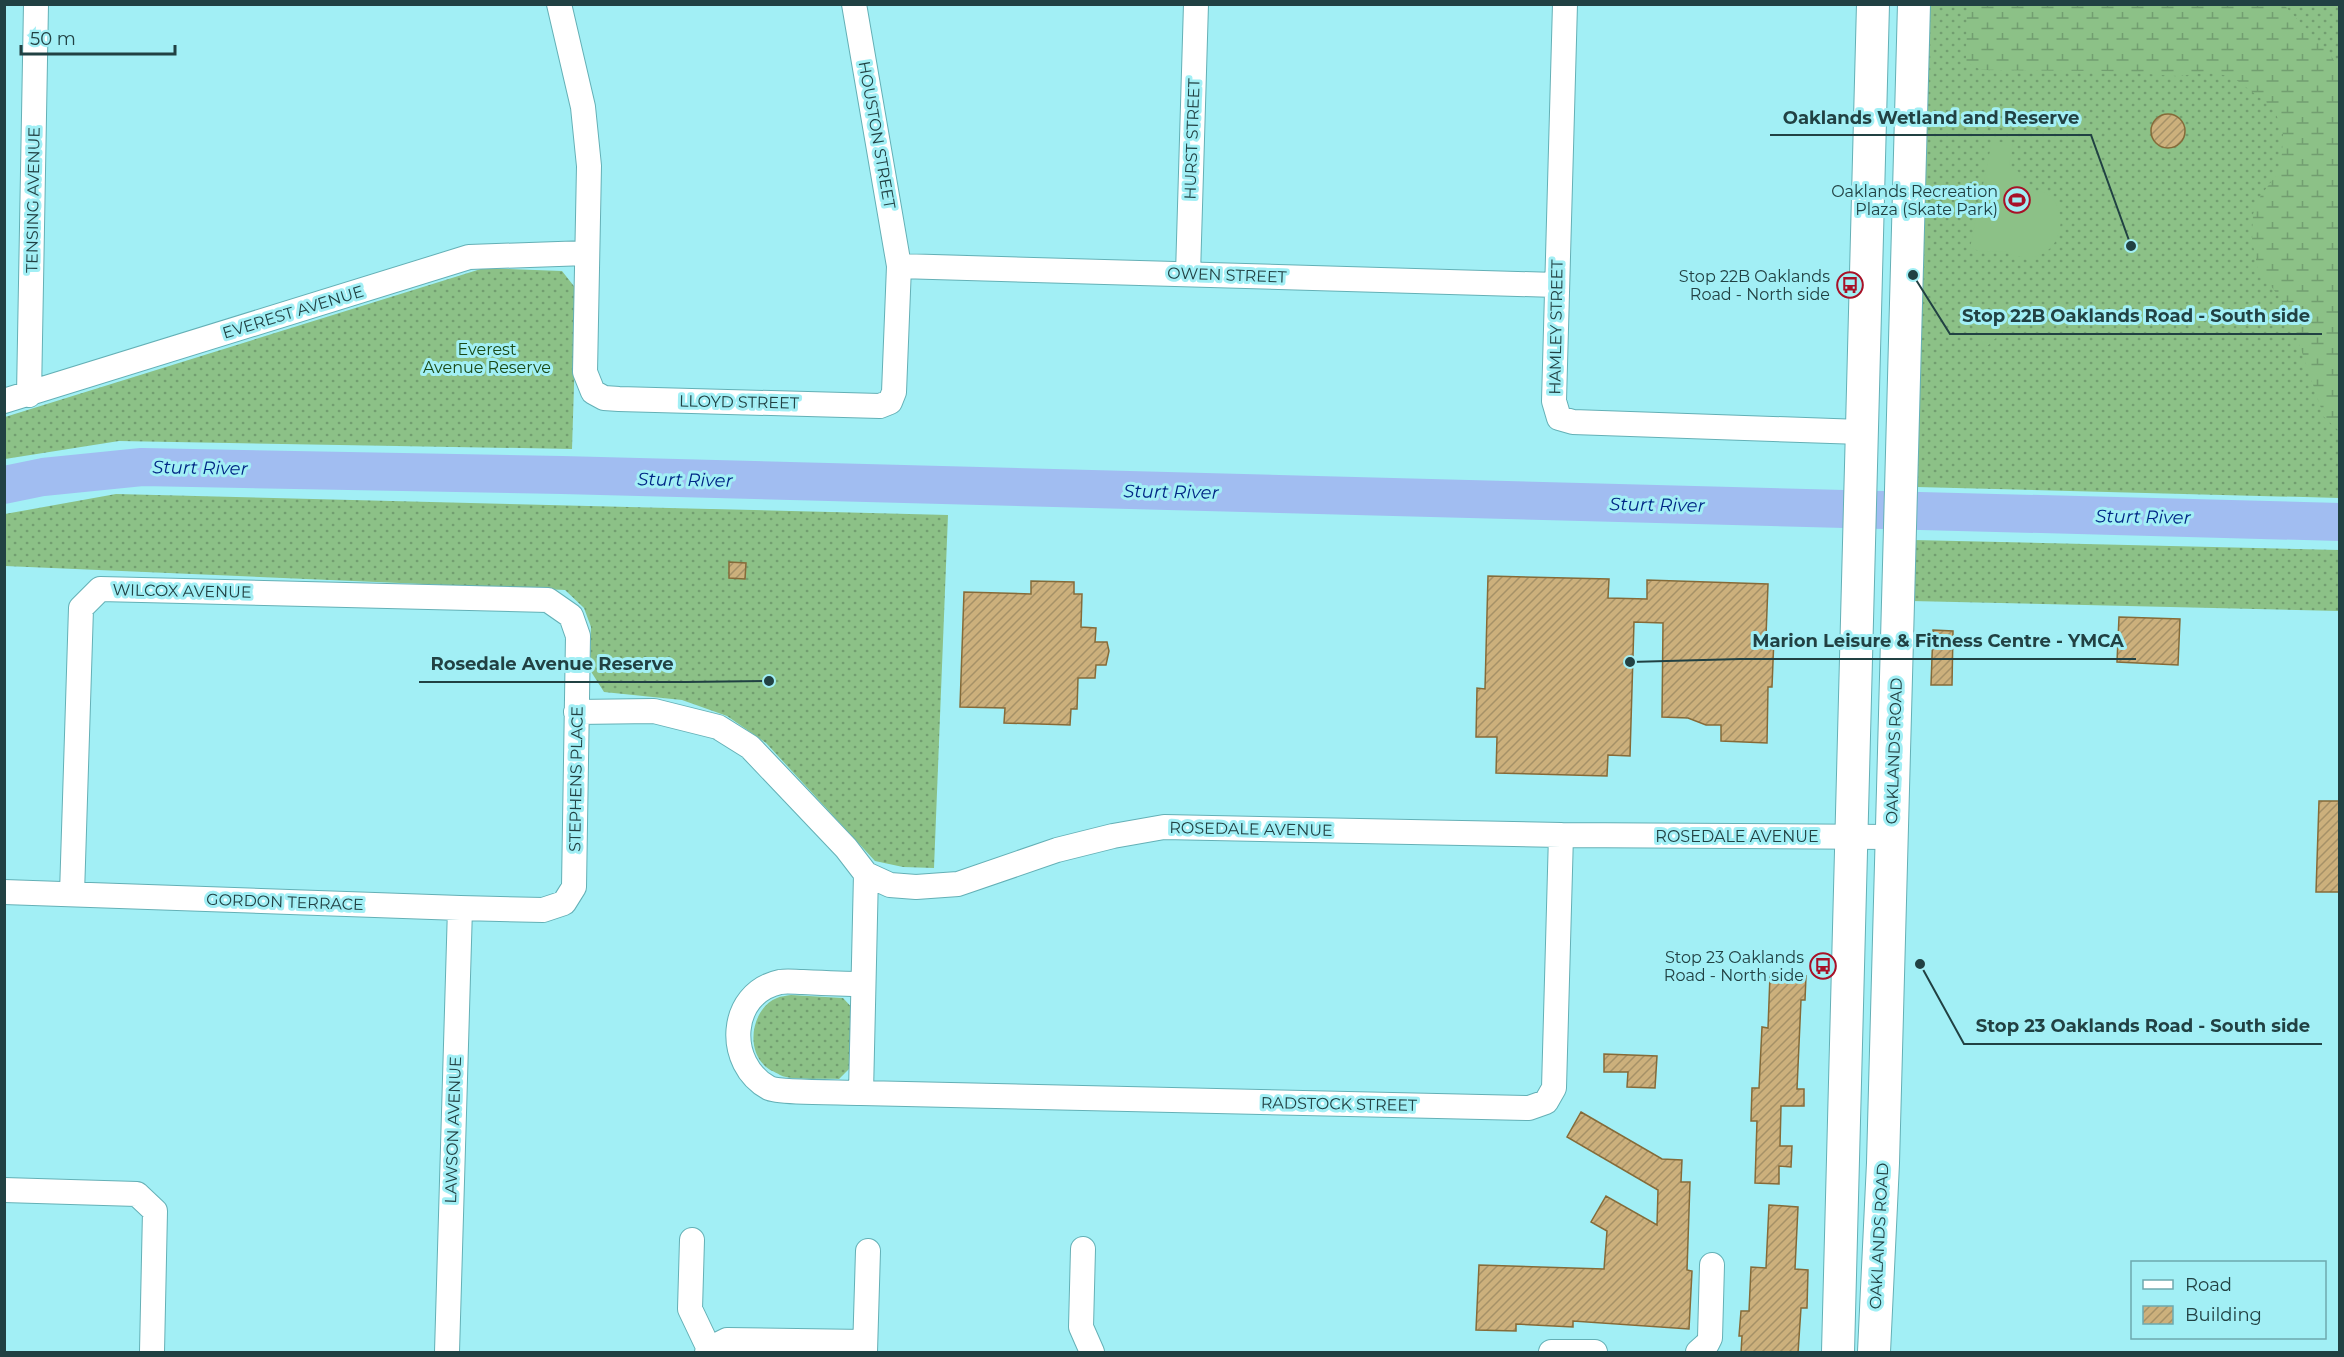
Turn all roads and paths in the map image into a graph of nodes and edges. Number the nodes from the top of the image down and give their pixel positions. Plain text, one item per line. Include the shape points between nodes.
1 (36, 4) edge
2 (559, 4) edge
3 (854, 4) edge
4 (1196, 4) edge
5 (1565, 4) edge
6 (1873, 4) edge
7 (1914, 4) edge
8 (587, 254) junction
9 (899, 267) junction
10 (1188, 274) junction
11 (1556, 285) junction
12 (29, 395) junction
13 (1904, 399) junction
14 (4, 401) edge
15 (1861, 419) junction
16 (571, 616) joint
17 (576, 712) junction
18 (1561, 835) junction
19 (1851, 837) junction
20 (1892, 837) junction
21 (866, 874) junction
22 (4, 892) edge
23 (72, 894) junction
24 (564, 903) joint
25 (460, 908) junction
26 (863, 984) junction
27 (861, 1093) junction
28 (4, 1190) edge
29 (692, 1240) dead end
30 (1083, 1249) dead end
31 (868, 1251) dead end
32 (1712, 1265) dead end
33 (865, 1347) edge
34 (708, 1351) edge
35 (152, 1353) edge
36 (447, 1353) edge
37 (1092, 1353) edge
38 (1551, 1353) edge
39 (1595, 1353) edge
40 (1698, 1353) edge
41 (1838, 1353) edge
42 (1874, 1353) edge

1 - 12 street, TENSING AVENUE
2 - 8 street via 583,107 589,166
3 - 9 street, HOUSTON STREET
4 - 10 street, HURST STREET
5 - 11 street, HAMLEY STREET
6 - 15 main road
7 - 13 main road, OAKLANDS ROAD
8 - 9 street, LLOYD STREET via 587,382 592,392 619,399 880,406 890,402 894,392
8 - 12 street, EVEREST AVENUE via 470,257
9 - 10 street, OWEN STREET
10 - 11 street, OWEN STREET
11 - 15 street, HAMLEY STREET via 1554,401 1559,418 1574,422
12 - 14 street, EVEREST AVENUE
13 - 15 main road via 1880,388 1871,394
13 - 20 main road, OAKLANDS ROAD
15 - 19 main road
16 - 17 street, STEPHENS PLACE via 578,636
16 - 23 street, WILCOX AVENUE via 548,600 100,590 81,608
17 - 21 street via 654,711 718,727 750,747
17 - 24 street, STEPHENS PLACE via 574,887
18 - 19 street, ROSEDALE AVENUE
18 - 21 street, ROSEDALE AVENUE via 1164,827 1057,850 958,884 890,885
18 - 27 street, RADSTOCK STREET via 1554,1088 1546,1102 1529,1108
19 - 20 street, ROSEDALE AVENUE
19 - 41 main road
20 - 42 main road, OAKLANDS ROAD
21 - 26 street
22 - 23 street, GORDON TERRACE
23 - 25 street, GORDON TERRACE
24 - 25 street, GORDON TERRACE via 543,910
25 - 36 street, LAWSON AVENUE
26 - 27 street
26 - 27 street, RADSTOCK STREET via 781,982 764,988 745,1007 737,1035 741,1057 751,1075 771,1089
28 - 35 street via 137,1194 155,1211
29 - 34 street via 690,1309
30 - 37 street via 1081,1327
31 - 33 street
32 - 40 street via 1710,1338
33 - 34 street via 727,1340
38 - 39 street

